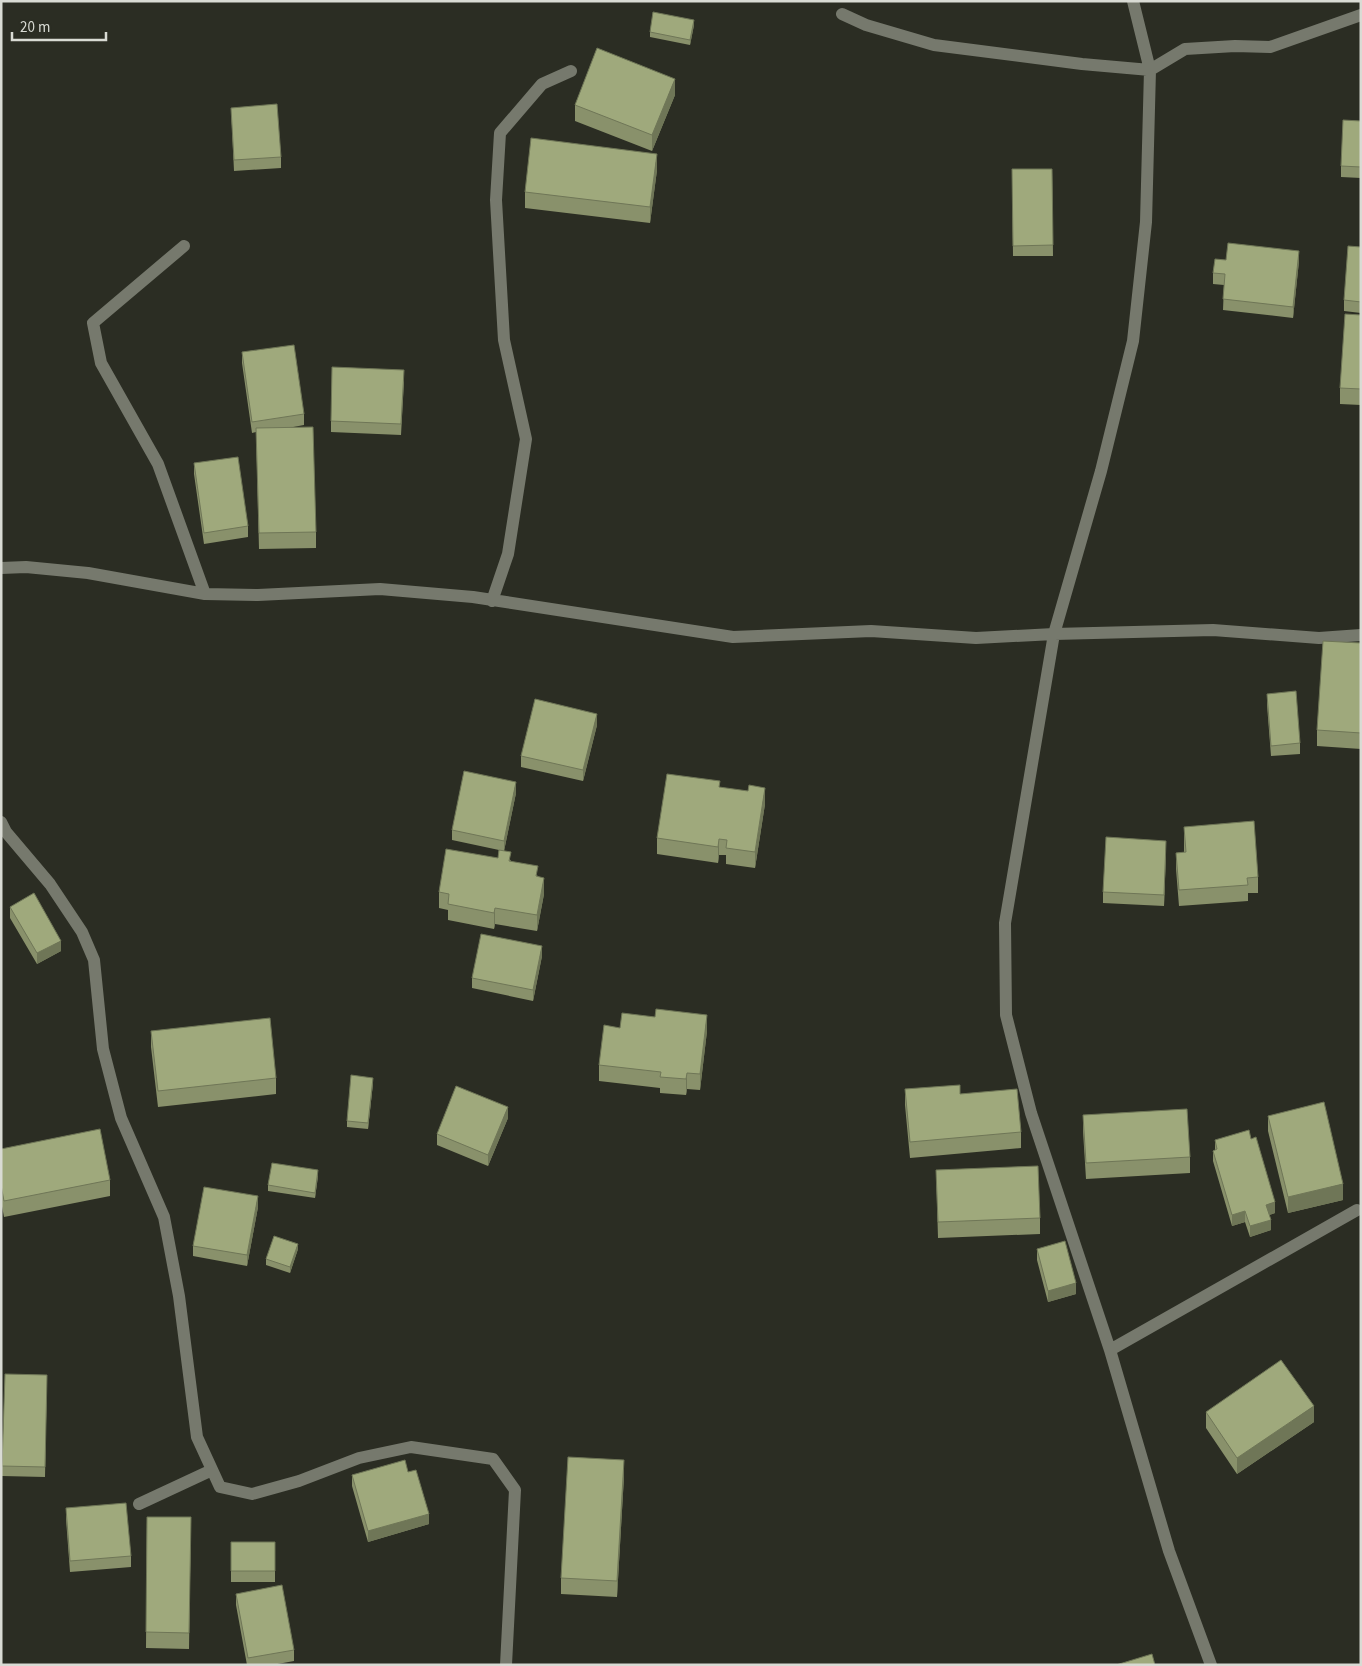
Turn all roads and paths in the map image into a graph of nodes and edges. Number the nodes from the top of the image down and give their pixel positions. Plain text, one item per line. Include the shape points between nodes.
1 (1134, 1) edge
2 (842, 14) dead end
3 (1361, 15) edge
4 (1150, 70) junction
5 (570, 71) dead end
6 (184, 246) dead end
7 (1, 568) edge
8 (205, 594) junction
9 (492, 601) junction
10 (1054, 634) junction
11 (1361, 635) edge
12 (1, 822) edge
13 (1357, 1210) dead end
14 (1110, 1350) junction
15 (212, 1470) junction
16 (138, 1504) dead end
17 (506, 1665) edge
18 (1211, 1665) edge

1 - 4 street
2 - 4 street via 866,25 934,45
3 - 4 street via 1270,47 1185,49
4 - 10 street via 1146,222 1133,341 1101,471
5 - 9 street via 542,84 500,133 496,200 504,340 526,439 508,554
6 - 8 street via 93,323 101,363 158,464
7 - 8 street via 88,573
8 - 9 street via 258,595 380,589
9 - 10 street via 733,637 872,631 976,638
10 - 11 street via 1213,630 1319,638
10 - 14 street via 1005,923 1006,1015 1032,1113
12 - 15 street via 50,884 82,932 94,960 103,1050 121,1118 164,1217 179,1296 197,1436
13 - 14 street
14 - 18 street via 1169,1551
15 - 16 street
15 - 17 street via 220,1487 252,1494 299,1481 359,1458 411,1447 493,1459 515,1490

